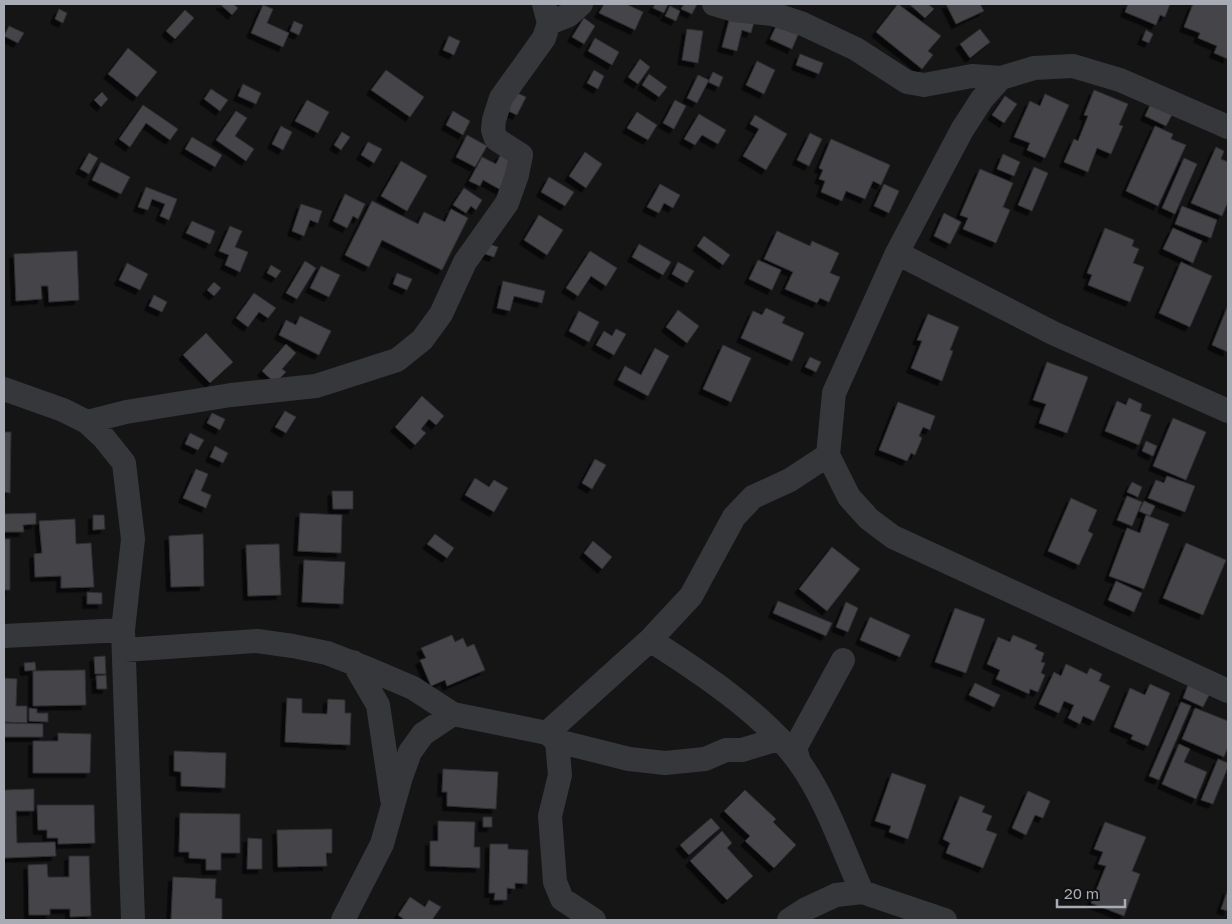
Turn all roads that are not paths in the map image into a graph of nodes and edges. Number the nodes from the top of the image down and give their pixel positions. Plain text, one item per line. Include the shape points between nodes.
1 (581, 4) edge
2 (714, 4) edge
3 (547, 13) edge
4 (1001, 78) junction
5 (1228, 127) edge
6 (897, 253) junction
7 (4, 389) edge
8 (1228, 411) edge
9 (87, 422) junction
10 (828, 455) junction
11 (4, 636) edge
12 (123, 640) junction
13 (650, 640) junction
14 (843, 660) dead end
15 (353, 662) junction
16 (1228, 691) edge
17 (453, 714) junction
18 (552, 737) junction
19 (778, 739) junction
20 (799, 762) junction
21 (394, 808) junction
22 (862, 892) junction
23 (133, 920) edge
24 (343, 920) edge
25 (594, 920) edge
26 (789, 920) edge
27 (945, 920) edge

1 - 3 street via 569,15
2 - 4 street via 734,10 772,14 811,28 856,49 908,82 924,85 972,76
3 - 9 street via 544,38 501,98 494,120 496,139 521,155 507,202 465,262 441,314 422,340 397,360 316,386 231,395 126,412
4 - 5 street via 1034,68 1073,66 1120,80
4 - 6 street via 982,99 962,130
6 - 8 street via 1053,333
6 - 10 street via 834,393
7 - 9 street via 64,410
9 - 12 street via 124,463 133,539
10 - 13 street via 790,480 752,497 734,517 691,596
10 - 16 street via 849,497 869,519 893,537
11 - 12 street
12 - 15 street via 257,641 293,646
12 - 23 street
13 - 18 street
13 - 19 street via 732,696
14 - 20 street via 795,748
15 - 17 street via 413,688
15 - 21 street via 378,705
17 - 18 street
17 - 21 street via 417,741 406,762
18 - 19 street via 629,759 665,763 705,759 726,750 742,750
18 - 25 street via 560,775 550,816 555,882 562,899
19 - 20 street
20 - 22 street
21 - 24 street via 376,860
22 - 26 street via 836,895
22 - 27 street

